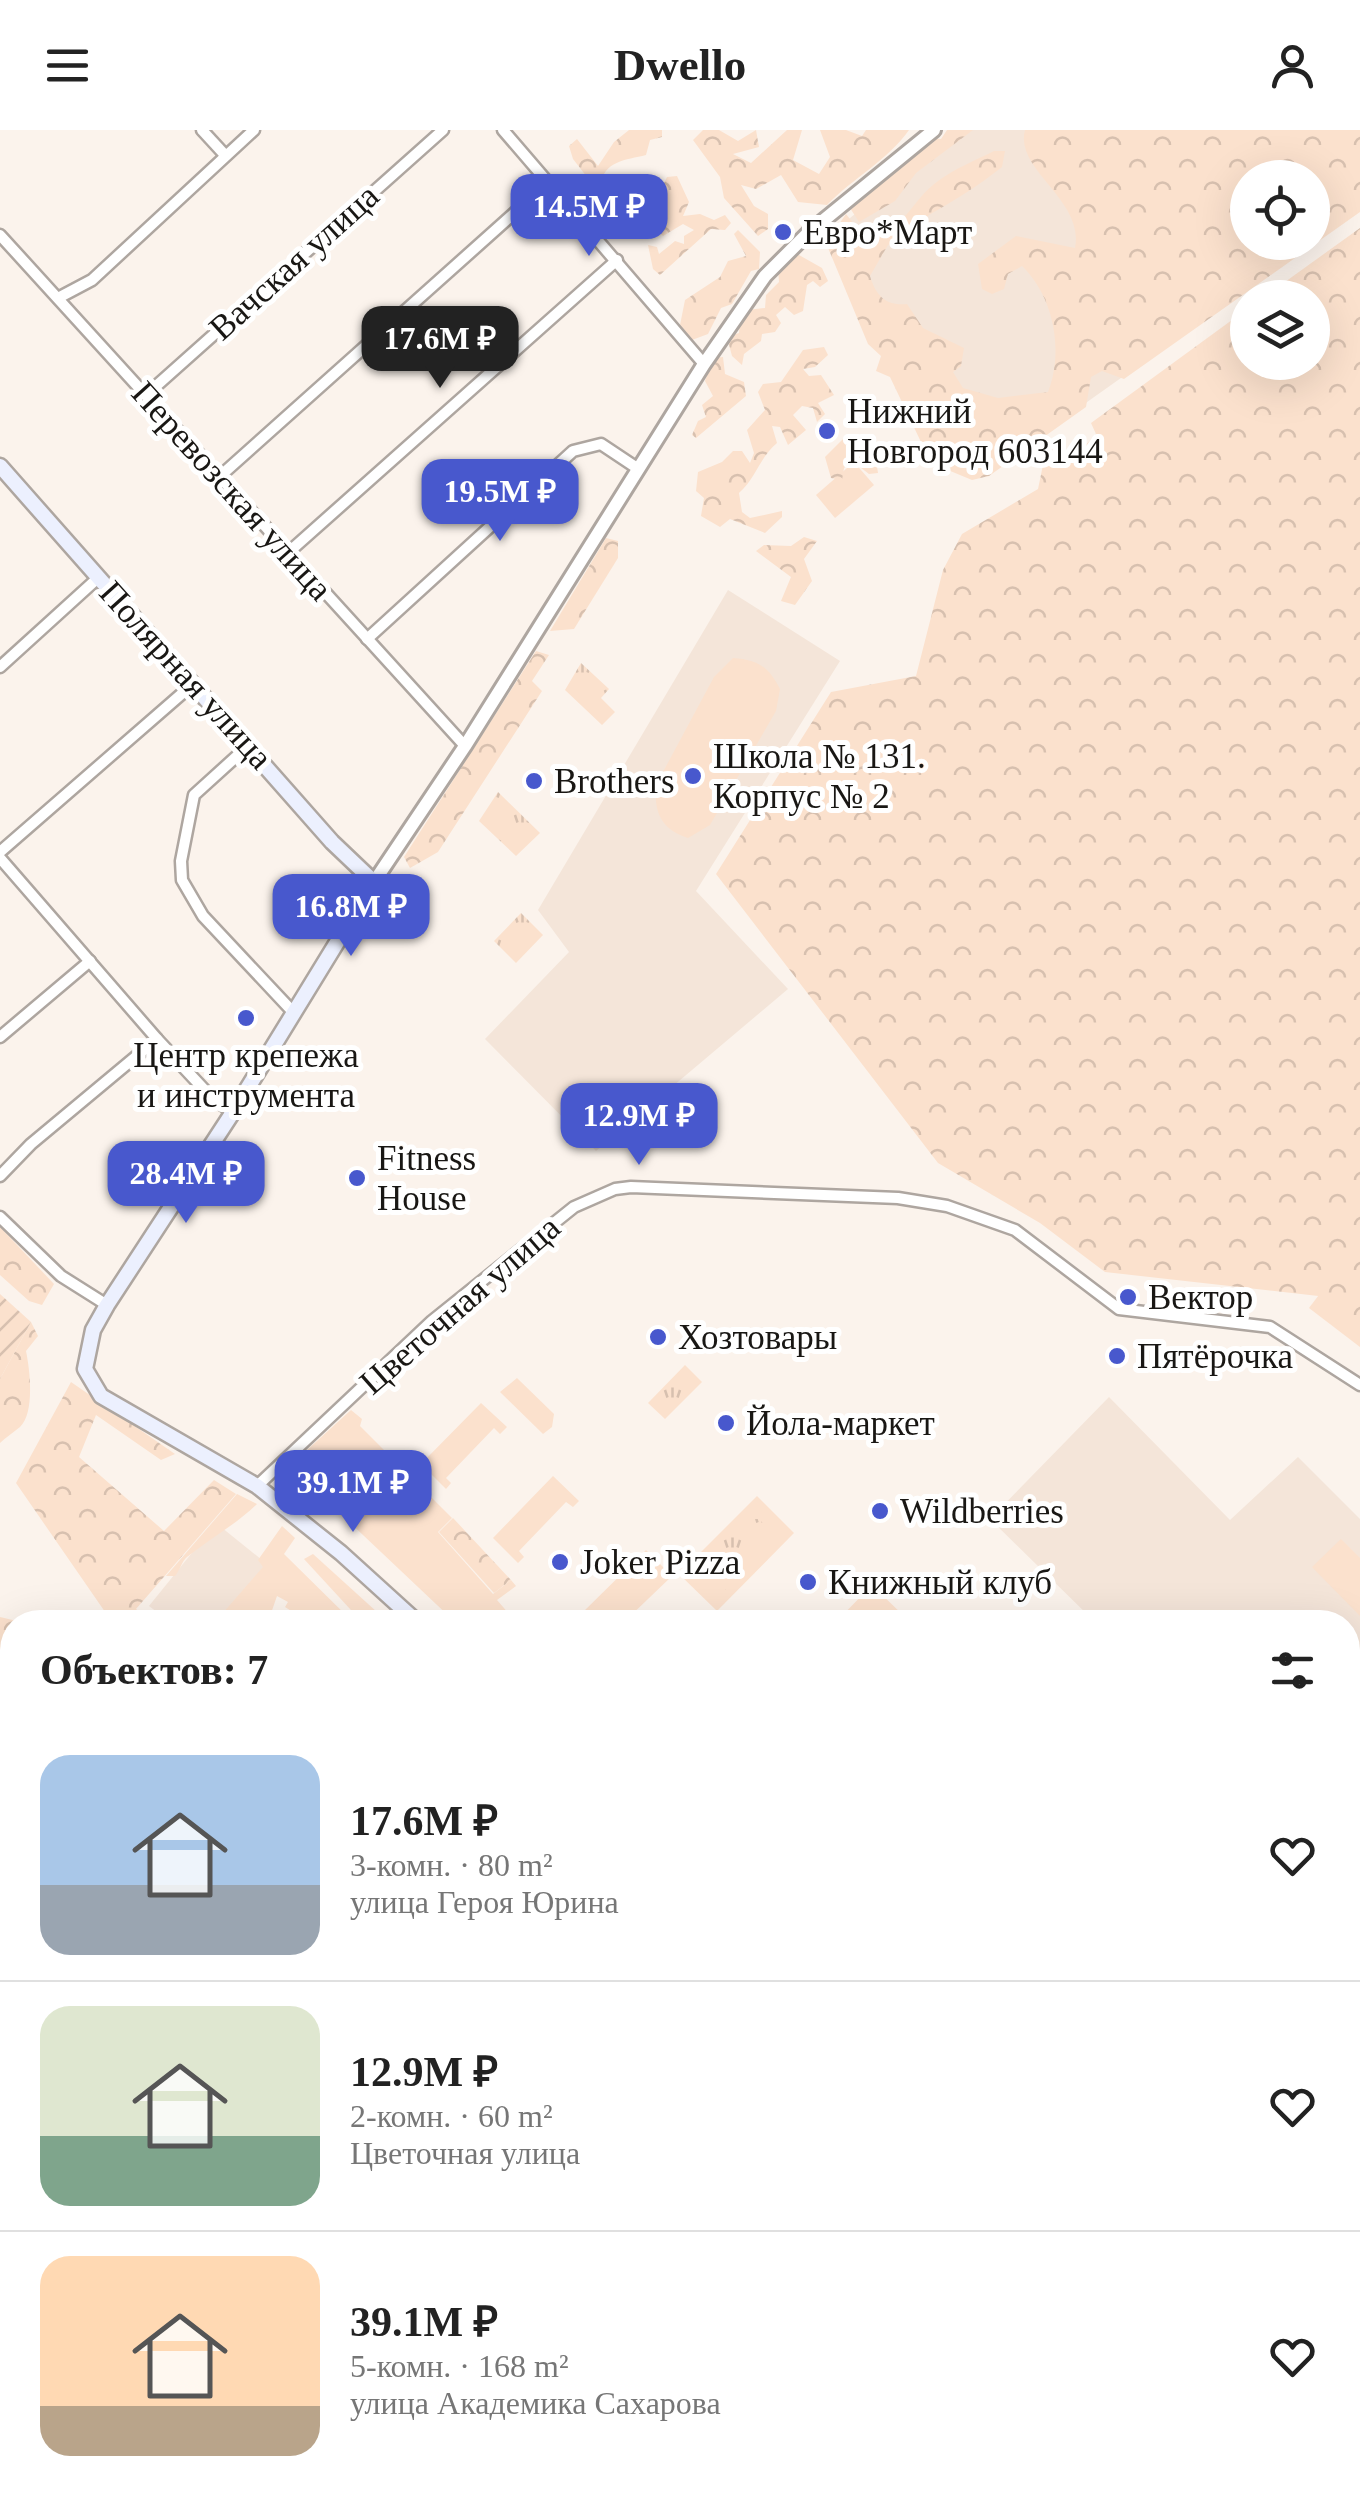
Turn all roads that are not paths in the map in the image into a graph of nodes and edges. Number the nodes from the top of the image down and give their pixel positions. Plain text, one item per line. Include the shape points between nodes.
1 (202, 130) edge
2 (254, 130) edge
3 (443, 130) edge
4 (503, 130) edge
5 (934, 130) edge
6 (225, 156) junction
7 (548, 182) junction
8 (0, 235) edge
9 (616, 260) junction
10 (58, 298) junction
11 (704, 364) junction
12 (146, 395) junction
13 (637, 468) junction
14 (2, 474) edge
15 (218, 478) junction
16 (290, 551) junction
17 (99, 577) junction
18 (367, 638) junction
19 (0, 666) edge
20 (193, 684) junction
21 (248, 746) junction
22 (465, 746) junction
23 (0, 855) edge
24 (374, 882) junction
25 (90, 962) junction
26 (294, 1013) junction
27 (0, 1037) edge
28 (157, 1039) junction
29 (233, 1112) junction
30 (0, 1176) edge
31 (0, 1217) edge
32 (107, 1306) junction
33 (1360, 1386) edge
34 (257, 1486) junction
35 (404, 1610) edge

1 - 6 street
2 - 6 street
3 - 12 street, Вачская улица
4 - 7 street
5 - 11 street via 776,264
6 - 10 street via 92,280
7 - 9 street
7 - 15 street
8 - 10 street, Перевозская улица
9 - 11 street
9 - 16 street
10 - 12 street, Перевозская улица
11 - 13 street
12 - 15 street, Перевозская улица
13 - 18 street via 601,444 573,450
13 - 22 street
14 - 17 main road, Полярная улица
15 - 16 street, Перевозская улица
16 - 18 street, Перевозская улица
17 - 19 street
17 - 20 main road, Полярная улица
18 - 22 street, Перевозская улица
20 - 21 main road, Полярная улица
20 - 23 street
21 - 24 main road, Полярная улица
21 - 26 street via 194,795 182,880 203,916
22 - 24 street
23 - 25 street
24 - 26 main road
25 - 27 street
25 - 28 street
26 - 29 main road
28 - 29 street
28 - 30 street
29 - 32 main road
31 - 32 street via 61,1276
32 - 34 main road via 93,1330 85,1369 101,1396
33 - 34 street, Цветочная улица via 1270,1327 1119,1309 1015,1230 948,1206 898,1198 616,1188 574,1207 432,1322
34 - 35 main road

